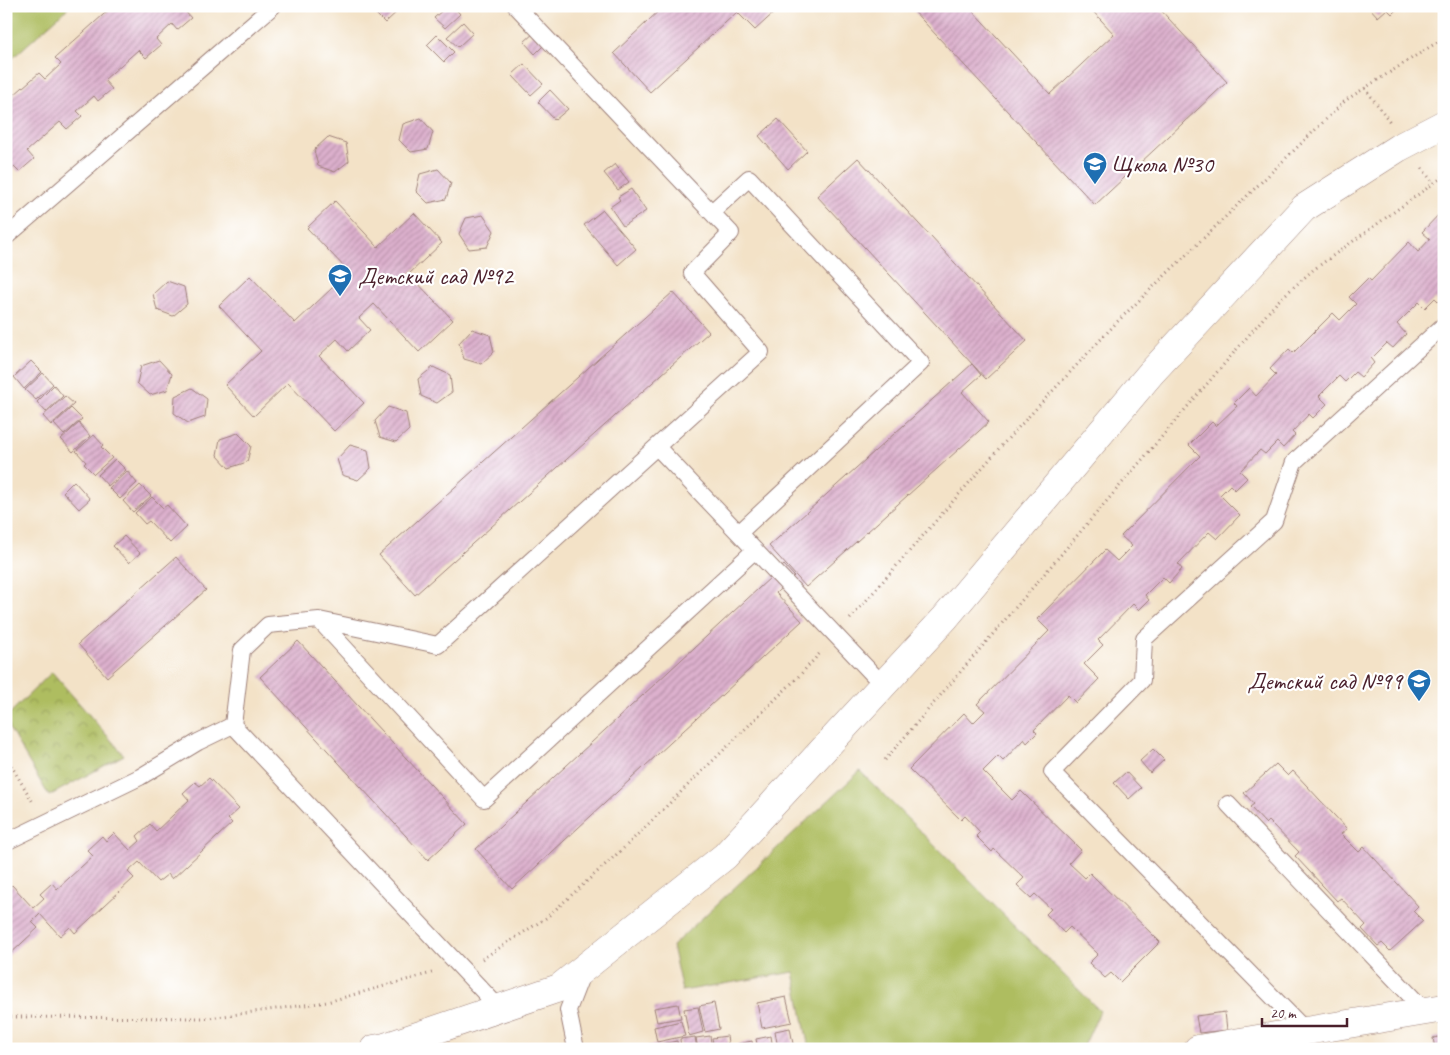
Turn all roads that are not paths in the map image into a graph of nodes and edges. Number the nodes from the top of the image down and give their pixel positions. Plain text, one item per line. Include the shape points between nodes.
1 (273, 6) edge
2 (516, 6) edge
3 (1444, 124) edge
4 (712, 212) junction
5 (6, 237) edge
6 (1444, 324) edge
7 (657, 447) junction
8 (739, 533) junction
9 (755, 550) junction
10 (319, 620) junction
11 (883, 684) junction
12 (233, 725) junction
13 (1228, 804) dead end
14 (6, 842) edge
15 (584, 968) junction
16 (499, 1008) junction
17 (1435, 1010) edge
18 (1306, 1031) junction
19 (374, 1049) edge
20 (576, 1049) edge
21 (1198, 1049) edge

1 - 5 lane
2 - 4 lane
3 - 11 street via 1398,148 1304,208 1151,373 945,618
4 - 7 lane via 731,233 692,273 761,352
4 - 8 lane via 749,178 921,363
6 - 18 lane via 1294,462 1274,521 1144,639 1142,680 1052,772
7 - 8 lane
7 - 10 lane via 438,645
8 - 9 lane
9 - 10 lane via 484,799
9 - 11 lane
10 - 12 lane via 268,625 242,650
11 - 15 street via 725,856
12 - 14 lane via 140,777
12 - 16 lane
13 - 17 lane
15 - 16 street via 559,988
15 - 20 lane via 568,1010
16 - 19 street
17 - 18 street
18 - 21 street

